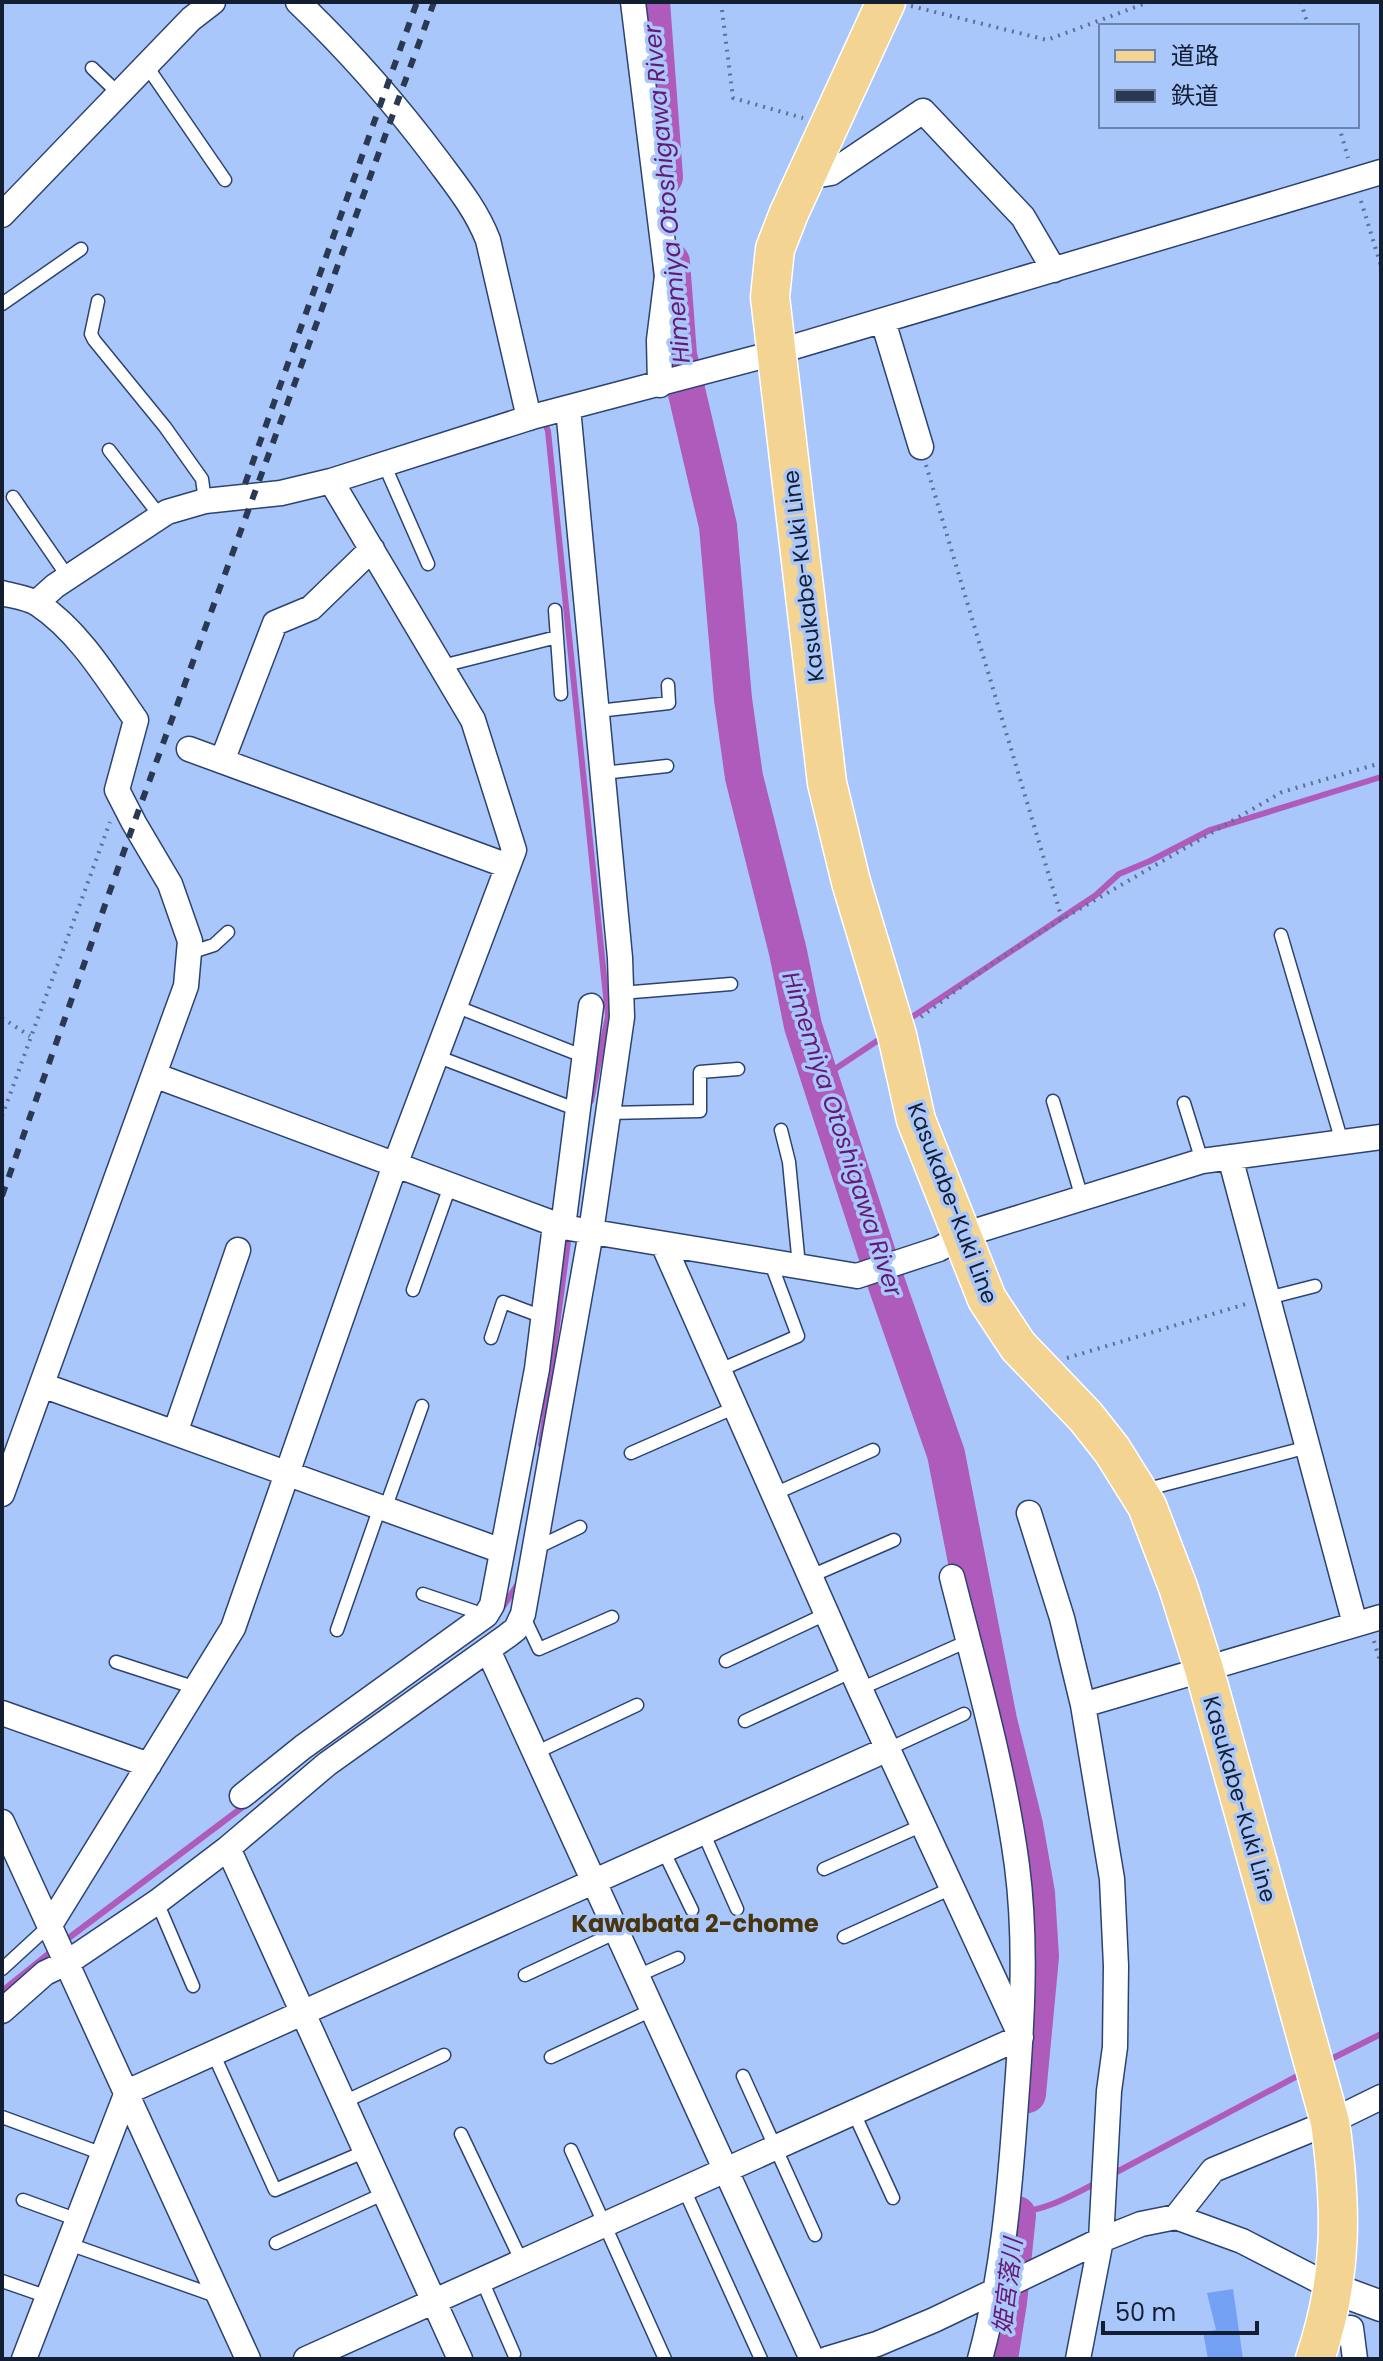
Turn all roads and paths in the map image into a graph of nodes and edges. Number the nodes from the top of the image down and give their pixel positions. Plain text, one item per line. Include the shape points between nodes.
1 (213, 2) edge
2 (298, 2) edge
3 (633, 2) edge
4 (721, 2) edge
5 (886, 2) edge
6 (897, 2) edge
7 (1149, 2) edge
8 (1301, 2) edge
9 (1307, 24) edge
10 (146, 65) junction
11 (92, 68) dead end
12 (118, 93) junction
13 (828, 125) junction
14 (1381, 172) edge
15 (803, 178) junction
16 (225, 180) dead end
17 (2, 215) edge
18 (81, 249) dead end
19 (1054, 270) junction
20 (98, 301) dead end
21 (2, 304) edge
22 (883, 321) junction
23 (770, 353) junction
24 (664, 384) junction
25 (564, 408) junction
26 (530, 417) junction
27 (921, 447) joint
28 (109, 450) dead end
29 (384, 464) junction
30 (331, 481) junction
31 (13, 497) dead end
32 (205, 501) junction
33 (160, 516) junction
34 (372, 549) junction
35 (428, 564) dead end
36 (68, 577) junction
37 (3, 595) edge
38 (36, 603) junction
39 (555, 610) dead end
40 (557, 637) junction
41 (442, 666) junction
42 (668, 685) dead end
43 (561, 694) dead end
44 (598, 711) junction
45 (189, 749) dead end
46 (222, 761) junction
47 (1381, 763) edge
48 (667, 766) dead end
49 (603, 773) junction
50 (120, 796) junction
51 (508, 866) junction
52 (1062, 919) junction
53 (228, 932) dead end
54 (1281, 935) dead end
55 (189, 953) junction
56 (731, 984) dead end
57 (621, 993) junction
58 (455, 1006) junction
59 (591, 1006) dead end
60 (2, 1018) edge
61 (897, 1035) junction
62 (31, 1037) junction
63 (436, 1056) junction
64 (585, 1057) junction
65 (738, 1069) dead end
66 (154, 1075) junction
67 (1053, 1101) dead end
68 (1184, 1103) dead end
69 (578, 1110) junction
70 (608, 1113) junction
71 (2, 1116) edge
72 (781, 1130) dead end
73 (1381, 1137) edge
74 (1342, 1142) junction
75 (1230, 1157) junction
76 (1202, 1161) junction
77 (395, 1165) junction
78 (450, 1186) junction
79 (1082, 1198) junction
80 (574, 1229) junction
81 (951, 1242) junction
82 (663, 1244) junction
83 (238, 1250) dead end
84 (770, 1261) junction
85 (799, 1266) junction
86 (1315, 1286) dead end
87 (413, 1290) dead end
88 (1268, 1298) junction
89 (543, 1317) junction
90 (491, 1338) dead end
91 (1038, 1367) junction
92 (720, 1370) junction
93 (42, 1385) junction
94 (422, 1406) dead end
95 (736, 1407) junction
96 (175, 1433) junction
97 (1308, 1447) junction
98 (873, 1450) dead end
99 (631, 1453) dead end
100 (287, 1474) junction
101 (1138, 1492) junction
102 (2, 1494) edge
103 (774, 1494) junction
104 (382, 1508) junction
105 (1029, 1513) dead end
106 (580, 1527) dead end
107 (894, 1540) dead end
108 (535, 1548) junction
109 (502, 1551) junction
110 (811, 1576) junction
111 (952, 1577) dead end
112 (423, 1594) dead end
113 (828, 1613) junction
114 (523, 1614) junction
115 (486, 1615) junction
116 (612, 1617) dead end
117 (1381, 1617) edge
118 (1355, 1624) junction
119 (337, 1630) dead end
120 (968, 1641) junction
121 (488, 1650) junction
122 (726, 1661) dead end
123 (116, 1662) dead end
124 (1204, 1669) junction
125 (857, 1680) junction
126 (196, 1688) junction
127 (637, 1705) dead end
128 (1083, 1705) junction
129 (2, 1713) edge
130 (964, 1714) dead end
131 (745, 1721) dead end
132 (888, 1749) junction
133 (535, 1753) junction
134 (149, 1765) junction
135 (242, 1796) dead end
136 (2, 1822) edge
137 (923, 1825) junction
138 (703, 1832) junction
139 (228, 1848) junction
140 (663, 1850) junction
141 (824, 1869) dead end
142 (594, 1882) junction
143 (952, 1888) junction
144 (157, 1902) junction
145 (737, 1909) dead end
146 (692, 1910) dead end
147 (52, 1929) junction
148 (617, 1932) junction
149 (844, 1937) dead end
150 (678, 1958) dead end
151 (68, 1962) junction
152 (2, 1969) edge
153 (525, 1975) dead end
154 (637, 1976) junction
155 (193, 1986) dead end
156 (652, 2010) junction
157 (2, 2011) edge
158 (303, 2013) junction
159 (1021, 2037) junction
160 (213, 2053) junction
161 (444, 2055) dead end
162 (551, 2057) dead end
163 (743, 2076) dead end
164 (127, 2092) junction
165 (1381, 2097) edge
166 (344, 2102) junction
167 (853, 2111) junction
168 (2, 2117) edge
169 (1330, 2122) junction
170 (461, 2134) dead end
171 (775, 2146) junction
172 (571, 2150) dead end
173 (366, 2151) junction
174 (103, 2154) junction
175 (725, 2168) junction
176 (683, 2187) junction
177 (385, 2193) junction
178 (893, 2198) dead end
179 (23, 2200) dead end
180 (1176, 2217) junction
181 (78, 2220) junction
182 (604, 2223) junction
183 (815, 2235) dead end
184 (1101, 2240) junction
185 (276, 2243) dead end
186 (69, 2244) junction
187 (521, 2260) junction
188 (481, 2278) junction
189 (2, 2281) edge
190 (1335, 2289) junction
191 (996, 2292) junction
192 (48, 2297) junction
193 (221, 2298) junction
194 (433, 2300) junction
195 (1381, 2306) edge
196 (1351, 2328) dead end
197 (880, 2352) edge
198 (514, 2354) dead end
199 (24, 2359) edge
200 (248, 2359) edge
201 (306, 2359) edge
202 (460, 2359) edge
203 (665, 2359) edge
204 (761, 2359) edge
205 (812, 2359) edge
206 (827, 2359) edge
207 (980, 2359) edge
208 (1078, 2359) edge
209 (1315, 2359) edge
210 (1355, 2359) edge

1 - 10 street
2 - 26 street via 366,71 479,217
3 - 24 street via 667,276 659,340
4 - 13 path via 733,98
5 - 13 main road, Kasukabe-Kuki Line
6 - 7 path via 1047,40
8 - 9 path
10 - 12 street
10 - 16 lane
11 - 12 lane
12 - 17 street
13 - 15 main road, Kasukabe-Kuki Line
14 - 19 street
15 - 19 street via 831,173 923,111 1023,217
15 - 23 main road, Kasukabe-Kuki Line via 775,249
18 - 21 lane
19 - 22 street
20 - 32 lane via 94,340 202,479
22 - 23 street
22 - 27 street
23 - 24 street
23 - 61 main road, Kasukabe-Kuki Line via 827,783
24 - 25 street
25 - 26 street
25 - 44 street
26 - 29 street
27 - 52 path
28 - 33 lane
29 - 30 street
29 - 35 lane
30 - 32 street via 281,493
30 - 34 street
31 - 36 lane
32 - 33 street
33 - 36 street
34 - 41 street
34 - 46 street via 311,608 275,623
36 - 38 street
37 - 38 street
38 - 50 street via 70,632 136,720 117,790
39 - 40 lane
40 - 41 lane
40 - 43 lane
41 - 51 street via 473,720 514,850
42 - 44 lane via 669,703
44 - 49 street
45 - 46 street
46 - 51 street
47 - 52 path via 1282,792
48 - 49 lane
49 - 57 street
50 - 55 street via 170,884 190,941
50 - 62 path
51 - 58 street
52 - 61 path
53 - 55 lane via 214,945
54 - 74 lane
55 - 66 street via 186,986
56 - 57 lane
57 - 70 street
58 - 63 street
58 - 64 lane
59 - 64 street
60 - 62 path
61 - 81 main road, Kasukabe-Kuki Line
62 - 71 path
63 - 69 lane
63 - 77 street
64 - 69 street
65 - 70 lane via 700,1072 700,1111
66 - 77 street
66 - 93 street
67 - 79 lane
68 - 76 lane
69 - 80 street
70 - 80 street
72 - 85 lane
73 - 74 street
74 - 75 street
75 - 76 street
75 - 88 street
76 - 79 street
77 - 78 street
77 - 100 street
78 - 80 street
78 - 87 lane
79 - 81 street
80 - 82 street
80 - 89 street
80 - 108 street
81 - 85 street via 857,1276
81 - 91 main road, Kasukabe-Kuki Line via 1018,1346
82 - 84 street
82 - 92 street
83 - 96 street
84 - 85 street
84 - 92 lane via 798,1336
86 - 88 lane
88 - 91 path
88 - 97 street
89 - 90 lane via 503,1302
89 - 109 street
91 - 101 main road, Kasukabe-Kuki Line via 1086,1417
92 - 95 street
93 - 96 street
93 - 102 street
94 - 104 lane
95 - 99 lane
95 - 103 street
96 - 100 street
97 - 101 lane
97 - 118 street
98 - 103 lane
100 - 104 street
100 - 126 street via 233,1628
101 - 124 main road, Kasukabe-Kuki Line via 1178,1587
103 - 110 street
104 - 109 street
104 - 119 lane
105 - 128 street
106 - 108 lane
107 - 110 lane
108 - 114 street
109 - 115 street
110 - 113 street
111 - 120 street
112 - 115 lane
113 - 122 lane
113 - 125 street
114 - 116 lane via 539,1649
114 - 121 street via 516,1629
115 - 135 street
117 - 118 street
118 - 124 street
120 - 125 lane
120 - 159 street via 987,1707 1017,1864
121 - 133 street
121 - 139 street via 327,1764
123 - 126 lane
124 - 128 street
124 - 169 main road, Kasukabe-Kuki Line
125 - 131 lane
125 - 132 street
126 - 134 street
127 - 133 lane
128 - 184 street via 1112,1879 1116,1966
129 - 134 street
130 - 132 lane
132 - 137 street
132 - 138 street
133 - 142 street
134 - 147 street
136 - 147 street
137 - 141 lane
137 - 143 street
138 - 140 street
138 - 145 lane
139 - 144 street
139 - 158 street
140 - 142 street
140 - 146 lane
142 - 148 street
142 - 158 street
143 - 149 lane
143 - 159 street
144 - 151 street
144 - 155 lane
147 - 151 street
147 - 152 lane
148 - 153 lane
148 - 154 street
150 - 154 lane
151 - 157 street via 45,1973
151 - 164 street
154 - 156 street
156 - 162 lane
156 - 175 street
158 - 160 street
158 - 166 street
159 - 167 street
159 - 191 street
160 - 164 street
160 - 173 lane via 275,2190
161 - 166 lane
163 - 171 lane
164 - 174 street
164 - 193 street
165 - 169 street
166 - 173 street
167 - 171 street
167 - 178 lane
168 - 174 lane
169 - 180 street via 1213,2170
169 - 190 main road, Kasukabe-Kuki Line via 1339,2225
170 - 187 lane
171 - 175 street
171 - 183 lane
172 - 182 lane
173 - 177 street
174 - 181 street
175 - 176 street
175 - 205 street
176 - 182 street
176 - 204 lane
177 - 185 lane
177 - 194 street
179 - 181 lane
180 - 184 street
180 - 190 street via 1242,2241
181 - 186 street
182 - 187 street
182 - 203 lane
184 - 191 street
184 - 208 street
186 - 192 street
186 - 193 lane
187 - 188 street
188 - 194 street
188 - 198 lane
189 - 192 lane
190 - 195 street
190 - 209 main road, Kasukabe-Kuki Line
191 - 197 street
191 - 207 street
192 - 199 street
193 - 200 street
194 - 201 street
194 - 202 street
196 - 210 street
197 - 206 street

